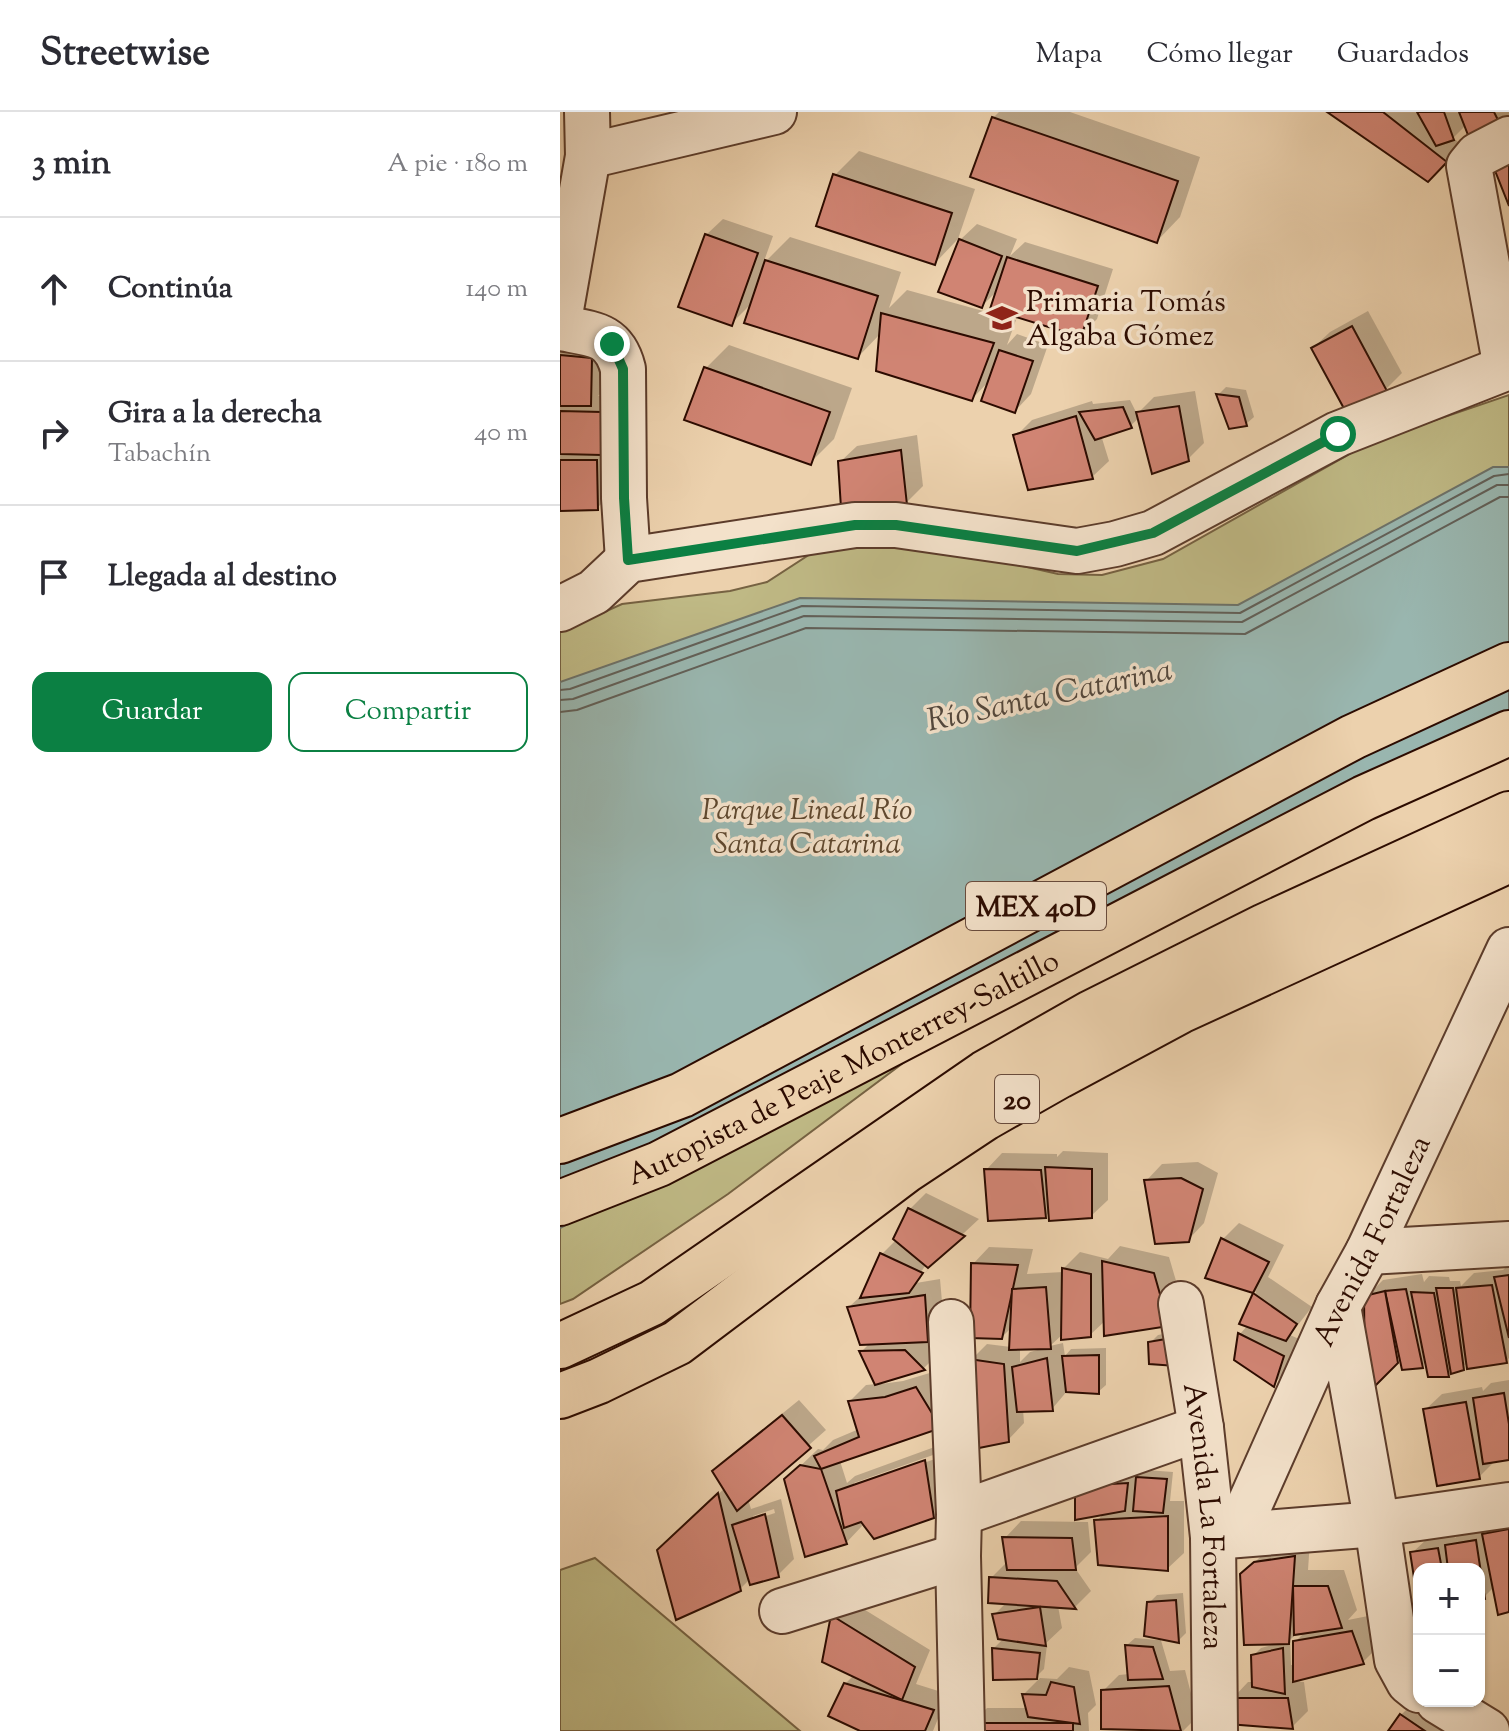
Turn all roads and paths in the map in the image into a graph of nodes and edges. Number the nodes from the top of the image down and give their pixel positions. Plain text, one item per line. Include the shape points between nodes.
1 (587, 112) edge
2 (774, 112) edge
3 (1490, 150) edge
4 (588, 156) junction
5 (560, 315) edge
6 (560, 328) edge
7 (628, 560) junction
8 (560, 609) edge
9 (1509, 665) edge
10 (1509, 733) edge
11 (1509, 814) edge
12 (1509, 860) edge
13 (1509, 950) edge
14 (560, 1141) edge
15 (560, 1203) edge
16 (1509, 1244) edge
17 (1368, 1252) junction
18 (1181, 1304) dead end
19 (1338, 1306) junction
20 (951, 1322) dead end
21 (560, 1346) edge
22 (560, 1396) edge
23 (1201, 1428) junction
24 (1509, 1505) edge
25 (1377, 1524) junction
26 (958, 1535) junction
27 (1224, 1536) junction
28 (782, 1611) dead end
29 (1413, 1685) edge
30 (1448, 1707) edge
31 (962, 1731) edge
32 (1215, 1731) edge
33 (1487, 1731) edge

1 - 4 street
2 - 4 street
3 - 7 street via 1469,171 1506,368 1338,434 1153,533 1115,544 1077,551 896,525 855,525
4 - 5 street
6 - 7 street via 595,335 612,344 620,357
7 - 8 street via 594,592
9 - 14 main road, Autopista de Peaje Monterrey-Saltillo / MEX 40D via 1353,737 682,1095
10 - 15 main road, Autopista de Peaje Monterrey-Saltillo / MEX 40D via 1364,798 659,1164
11 - 21 main road, 20 via 1091,1013 985,1073 652,1303
12 - 22 main road, 20 via 1180,1011 1059,1076 905,1171 677,1343
13 - 17 street, Avenida Fortaleza
16 - 17 street
17 - 19 street, Avenida Fortaleza
18 - 23 street, Avenida La Fortaleza
19 - 25 street
19 - 27 street, Avenida Fortaleza
20 - 26 street
23 - 26 street
23 - 27 street, Avenida La Fortaleza
24 - 25 street
25 - 27 street
25 - 29 street via 1397,1660
26 - 28 street
26 - 31 street
27 - 32 street, Avenida La Fortaleza
30 - 33 street

